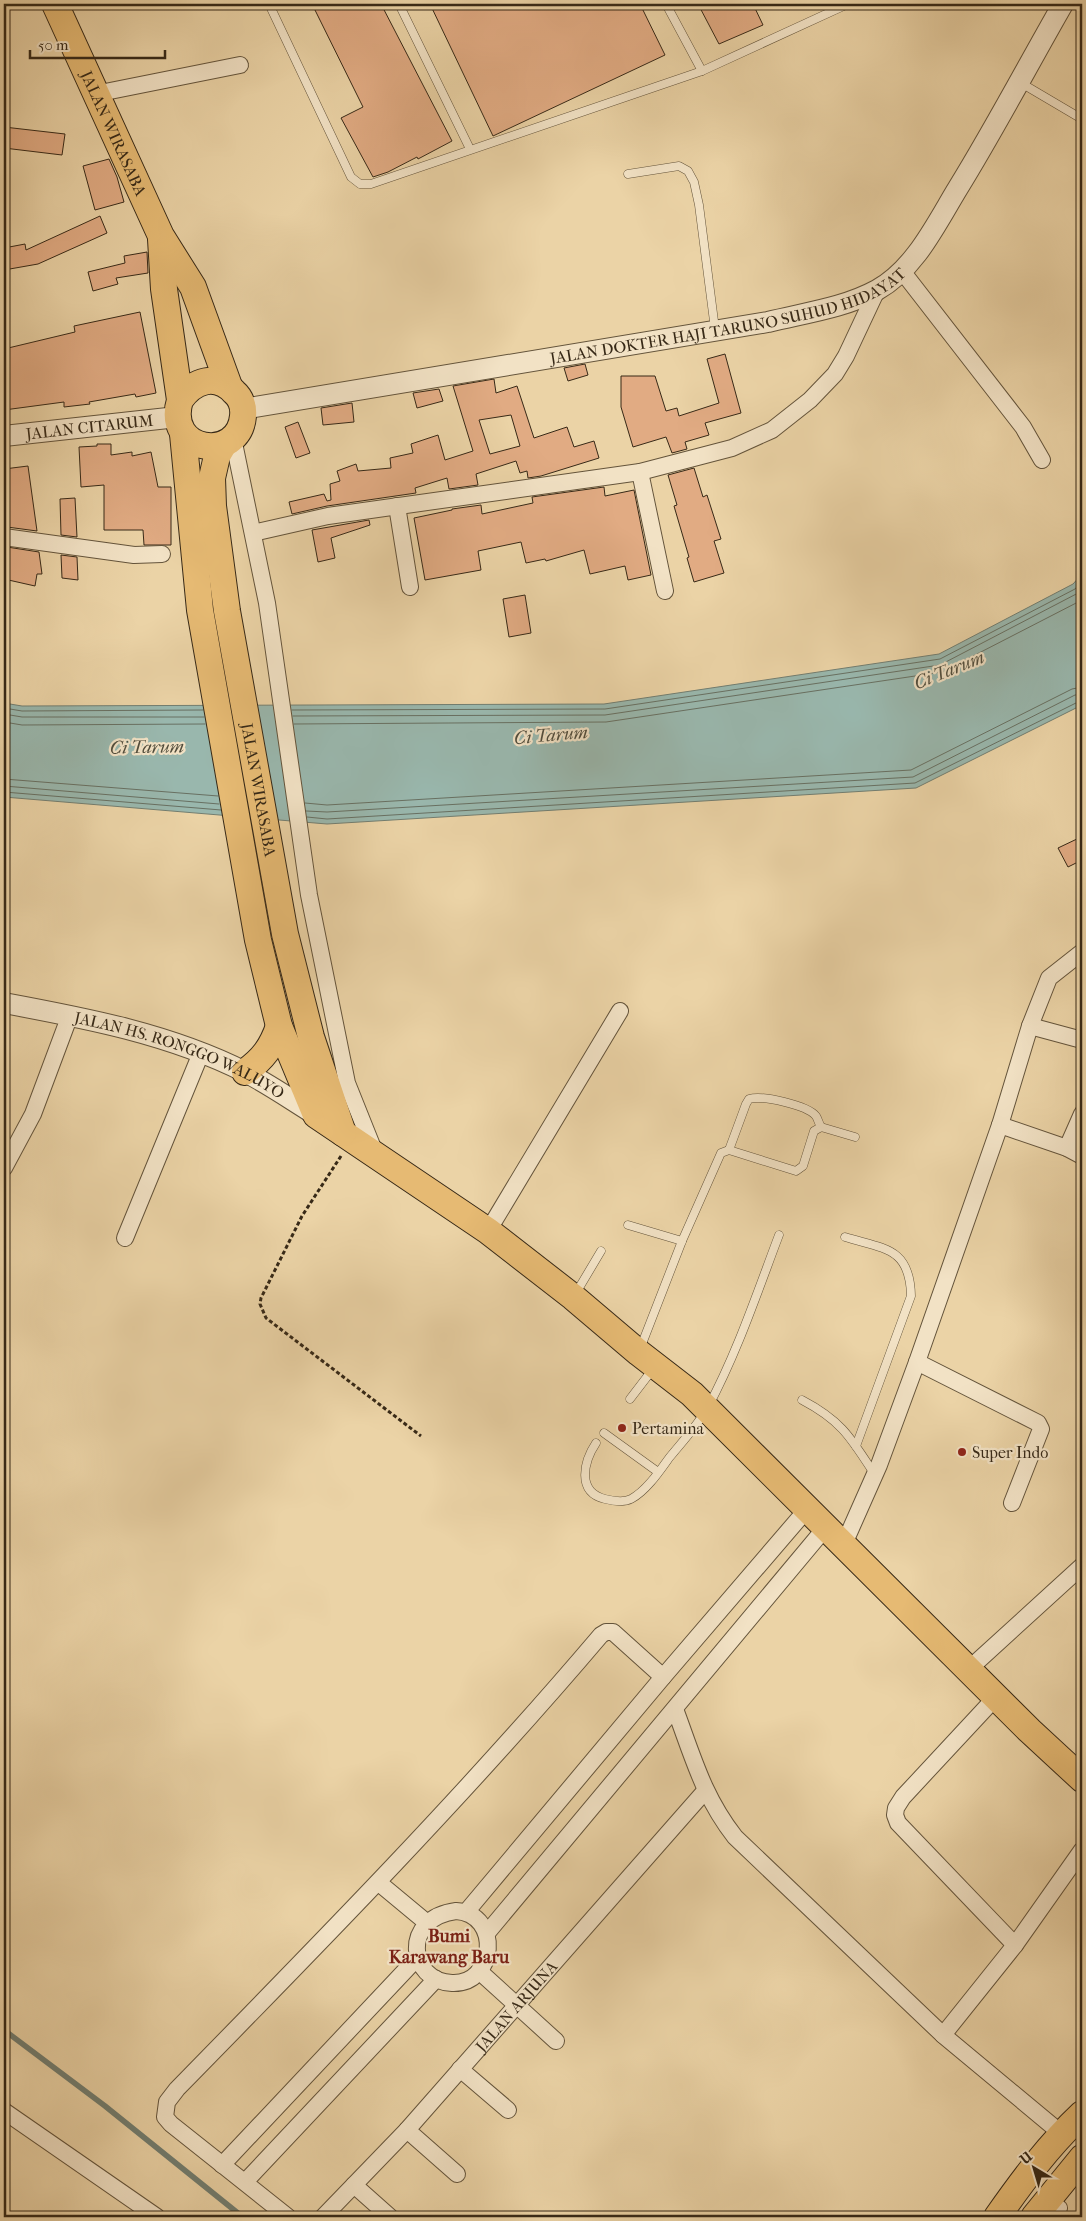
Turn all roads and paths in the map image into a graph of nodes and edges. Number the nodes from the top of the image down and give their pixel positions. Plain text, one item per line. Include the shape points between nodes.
1 (55, 4) edge
2 (269, 4) edge
3 (399, 4) edge
4 (666, 4) edge
5 (848, 4) edge
6 (1063, 4) edge
7 (240, 66) dead end
8 (702, 71) junction
9 (1019, 82) junction
10 (95, 94) junction
11 (1082, 119) edge
12 (470, 149) junction
13 (628, 174) dead end
14 (161, 236) junction
15 (902, 270) junction
16 (877, 290) junction
17 (715, 332) junction
18 (229, 386) junction
19 (243, 410) junction
20 (180, 417) junction
21 (4, 436) edge
22 (228, 441) junction
23 (1042, 460) dead end
24 (640, 472) junction
25 (397, 506) junction
26 (253, 533) junction
27 (4, 538) edge
28 (162, 554) dead end
29 (410, 587) dead end
30 (665, 591) dead end
31 (1082, 952) edge
32 (4, 1003) edge
33 (620, 1011) dead end
34 (70, 1015) junction
35 (279, 1026) junction
36 (1030, 1026) junction
37 (1082, 1040) edge
38 (201, 1053) junction
39 (245, 1072) junction
40 (1082, 1114) edge
41 (316, 1115) junction
42 (1000, 1125) junction
43 (821, 1127) junction
44 (348, 1136) junction
45 (855, 1137) dead end
46 (1067, 1148) junction
47 (729, 1150) junction
48 (376, 1155) junction
49 (1082, 1156) edge
50 (4, 1168) edge
51 (628, 1225) dead end
52 (488, 1231) junction
53 (779, 1235) dead end
54 (846, 1237) dead end
55 (125, 1238) dead end
56 (682, 1241) junction
57 (601, 1251) dead end
58 (574, 1297) junction
59 (647, 1359) junction
60 (917, 1362) junction
61 (630, 1399) dead end
62 (802, 1400) dead end
63 (707, 1409) junction
64 (604, 1433) dead end
65 (421, 1436) dead end
66 (596, 1443) dead end
67 (856, 1446) junction
68 (658, 1472) junction
69 (875, 1475) junction
70 (1012, 1503) dead end
71 (808, 1508) junction
72 (835, 1536) junction
73 (762, 1562) junction
74 (1082, 1566) edge
75 (783, 1580) junction
76 (969, 1669) junction
77 (663, 1677) junction
78 (996, 1697) junction
79 (675, 1709) junction
80 (1082, 1778) edge
81 (704, 1791) junction
82 (1082, 1850) edge
83 (379, 1883) junction
84 (468, 1911) junction
85 (426, 1922) junction
86 (487, 1933) junction
87 (1014, 1945) junction
88 (418, 1957) junction
89 (479, 1971) junction
90 (436, 1979) junction
91 (515, 2006) junction
92 (943, 2036) junction
93 (556, 2041) dead end
94 (460, 2069) junction
95 (508, 2110) dead end
96 (4, 2111) edge
97 (1082, 2114) edge
98 (407, 2130) junction
99 (1062, 2134) junction
100 (1082, 2158) edge
101 (222, 2165) junction
102 (458, 2174) dead end
103 (1025, 2176) junction
104 (245, 2182) junction
105 (354, 2185) junction
106 (1050, 2211) edge
107 (157, 2217) edge
108 (288, 2217) edge
109 (323, 2217) edge
110 (390, 2217) edge
111 (997, 2217) edge

1 - 10 main road, JALAN WIRASABA
2 - 12 lane via 351,177 360,184 371,184
3 - 12 lane
4 - 8 lane
5 - 8 lane
6 - 9 street, JALAN DOKTER HAJI TARUNO SUHUD HIDAYAT
7 - 10 street
8 - 12 lane
9 - 11 lane
9 - 15 street, JALAN DOKTER HAJI TARUNO SUHUD HIDAYAT via 928,239
10 - 14 main road, JALAN WIRASABA
13 - 17 lane via 679,166 688,171 699,205
14 - 18 main road, JALAN WIRASABA via 193,287
14 - 20 main road, JALAN WIRASABA via 164,289
15 - 16 street, JALAN DOKTER HAJI TARUNO SUHUD HIDAYAT
15 - 23 street via 1023,427
16 - 17 street, JALAN DOKTER HAJI TARUNO SUHUD HIDAYAT via 847,303
16 - 24 street via 834,374 810,400 772,430 732,448
17 - 19 street, JALAN DOKTER HAJI TARUNO SUHUD HIDAYAT
18 - 19 main road via 238,396
18 - 20 main road via 207,381 196,384 187,391
19 - 22 main road via 239,430
20 - 21 street, JALAN CITARUM
20 - 22 main road via 195,444 213,447
20 - 35 main road, JALAN WIRASABA via 200,610 258,940
22 - 26 street
22 - 44 main road, JALAN WIRASABA via 217,456 212,478 227,611 285,934 311,1037
24 - 25 street
24 - 30 street
25 - 26 street via 328,516
25 - 29 street
26 - 48 street via 309,895 347,1083
27 - 28 street via 134,555
31 - 36 street via 1050,978
32 - 34 street, JALAN HS. RONGGO WALUYO
33 - 52 street
34 - 38 street, JALAN HS. RONGGO WALUYO
34 - 50 street via 33,1114
35 - 39 main road via 261,1061
35 - 41 main road, JALAN WIRASABA
36 - 37 street
36 - 42 street
38 - 39 street, JALAN HS. RONGGO WALUYO
38 - 55 street
39 - 41 street, JALAN HS. RONGGO WALUYO
40 - 46 street
41 - 44 main road, JALAN HS. RONGGO WALUYO
42 - 46 street
42 - 60 street
43 - 45 lane
43 - 47 lane via 814,1130 803,1166 796,1170
43 - 47 lane via 816,1116 807,1110 758,1096 746,1104
44 - 48 main road, JALAN HS. RONGGO WALUYO
44 - 65 path via 302,1216 260,1304 266,1318
46 - 49 street
47 - 56 lane via 721,1153
48 - 52 main road, JALAN HS. RONGGO WALUYO
51 - 56 lane
52 - 58 main road, JALAN HS. RONGGO WALUYO
53 - 63 lane
54 - 67 lane via 894,1252 910,1278 911,1296
56 - 59 lane
57 - 58 lane
58 - 59 main road, JALAN HS. RONGGO WALUYO
59 - 61 lane
59 - 63 main road, JALAN HS. RONGGO WALUYO
60 - 69 street
60 - 70 street via 1041,1426
62 - 67 lane via 834,1419
63 - 68 lane
63 - 71 main road, JALAN HS. RONGGO WALUYO
64 - 68 lane
66 - 68 lane via 587,1459 584,1474 590,1489 602,1498 621,1502 630,1500
67 - 69 lane
69 - 72 street
71 - 72 main road, JALAN HS. RONGGO WALUYO
71 - 73 street
72 - 75 street
72 - 76 main road, JALAN HS. RONGGO WALUYO
73 - 75 street
73 - 77 street
74 - 76 street
75 - 79 street
76 - 78 main road, JALAN HS. RONGGO WALUYO
77 - 83 street via 614,1632 601,1635
77 - 84 street
78 - 80 main road, JALAN HS. RONGGO WALUYO
78 - 87 street via 903,1797 895,1815 898,1823 924,1852
79 - 81 street
79 - 86 street
81 - 91 street, JALAN ARJUNA
81 - 92 street via 735,1837
82 - 87 street
83 - 85 street
83 - 101 street via 167,2102 165,2117
84 - 85 street via 442,1912
84 - 86 street
85 - 88 street via 417,1943
86 - 89 street via 488,1957
87 - 92 street
88 - 90 street via 425,1970
88 - 101 street
89 - 90 street via 469,1979 452,1983
89 - 91 street
90 - 104 street
91 - 93 street
91 - 94 street, JALAN ARJUNA
92 - 99 street
94 - 95 street
94 - 98 street, JALAN ARJUNA
96 - 107 street
97 - 99 main road
98 - 102 street
98 - 105 street, JALAN ARJUNA
99 - 103 main road
100 - 106 main road
101 - 104 street
103 - 106 street
103 - 111 main road
104 - 108 street
105 - 109 street, JALAN ARJUNA
105 - 110 street

